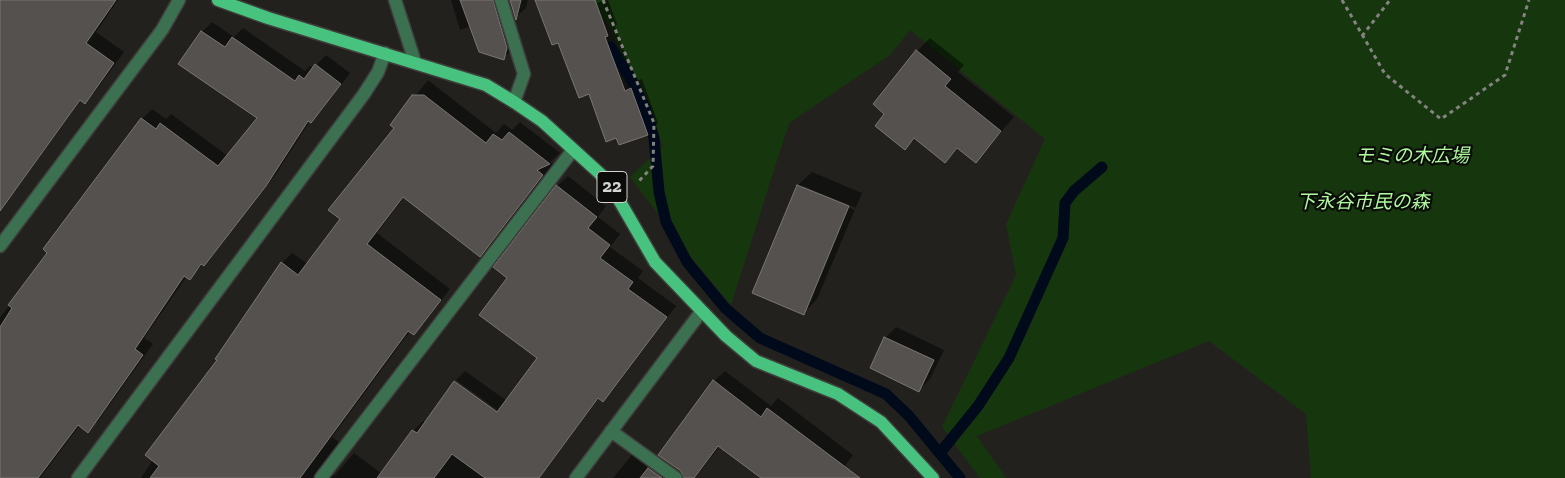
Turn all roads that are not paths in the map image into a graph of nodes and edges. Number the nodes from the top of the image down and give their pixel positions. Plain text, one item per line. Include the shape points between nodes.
1 (179, 0) edge
2 (218, 0) edge
3 (395, 0) edge
4 (501, 0) edge
5 (385, 54) junction
6 (415, 62) junction
7 (514, 102) junction
8 (572, 150) junction
9 (0, 246) edge
10 (701, 312) junction
11 (612, 430) junction
12 (78, 478) edge
13 (321, 478) edge
14 (576, 478) edge
15 (676, 478) edge
16 (933, 478) edge

1 - 9 street via 162,30
2 - 5 main road, 22
3 - 6 street
4 - 7 street via 524,74
5 - 6 main road, 22
5 - 12 street via 364,94
6 - 7 main road, 22 via 486,85
7 - 8 main road, 22 via 542,121
8 - 10 main road, 22 via 608,181 654,262
8 - 13 street
10 - 11 street
10 - 16 main road, 22 via 756,361 838,394 881,422
11 - 14 street
11 - 15 street

